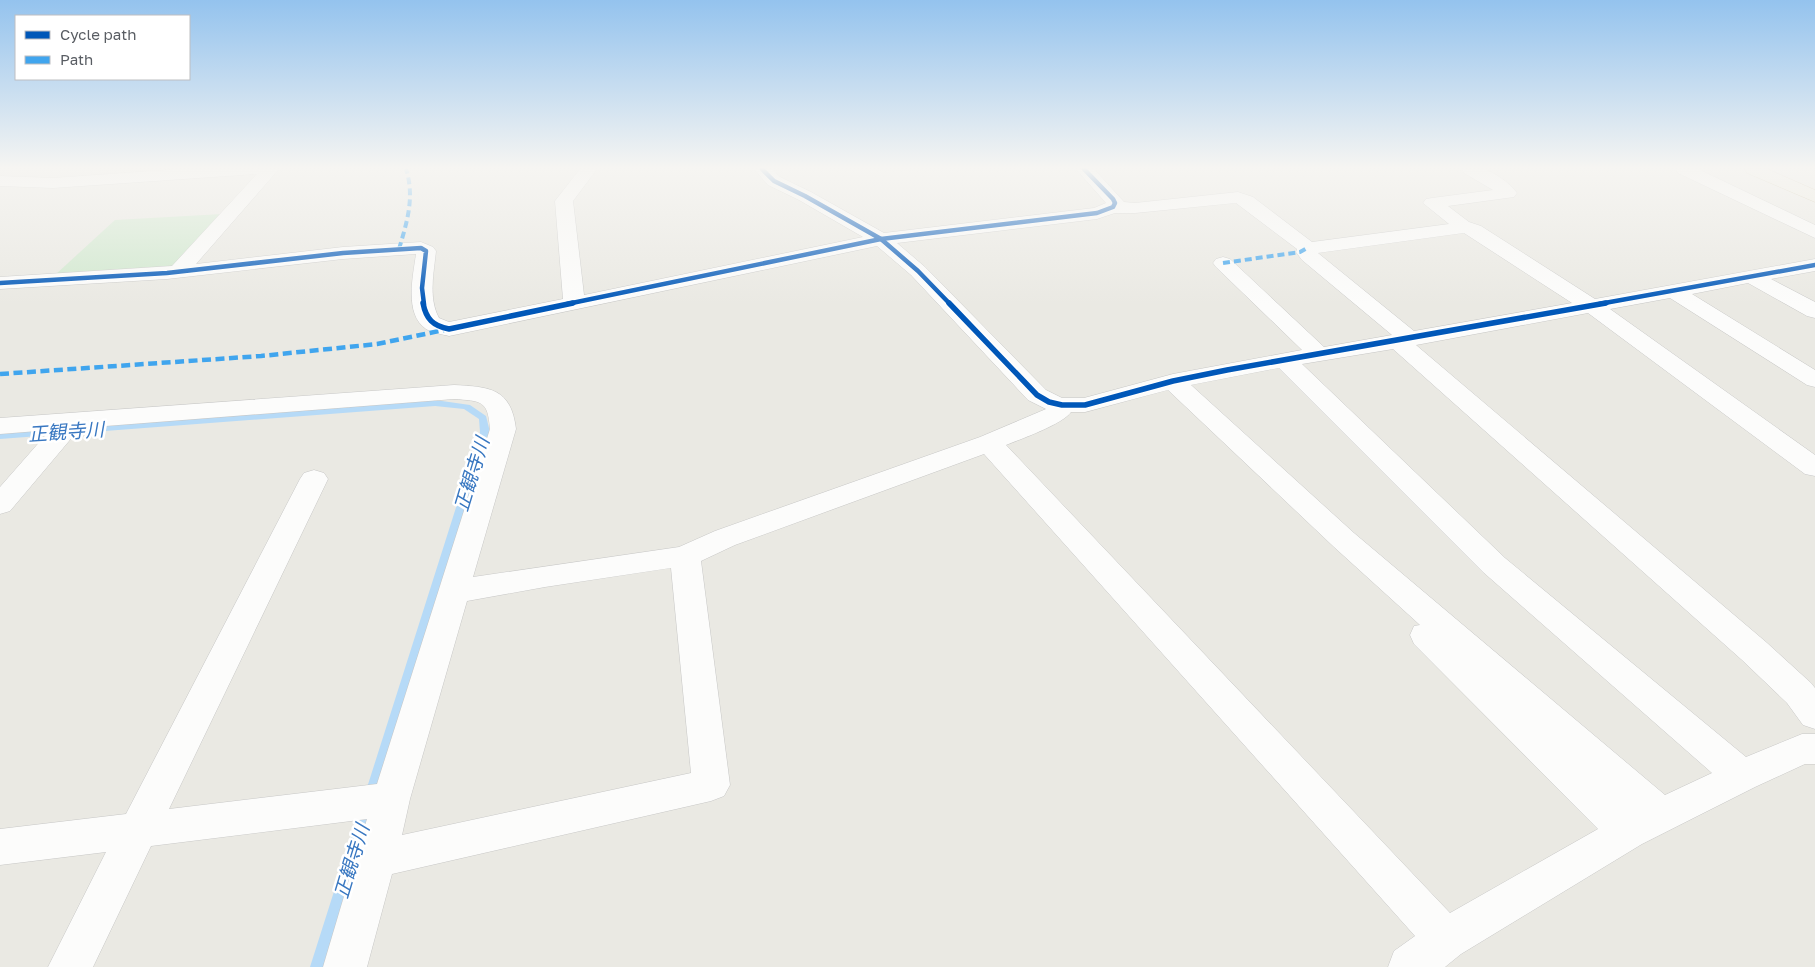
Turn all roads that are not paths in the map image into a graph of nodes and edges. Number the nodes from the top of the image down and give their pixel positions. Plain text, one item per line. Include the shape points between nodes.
1 (230, 214) edge
2 (565, 214) edge
3 (837, 214) edge
4 (1089, 214) edge
5 (1264, 214) edge
6 (1447, 214) edge
7 (1778, 214) edge
8 (1462, 226) junction
9 (1815, 232) edge
10 (881, 239) junction
11 (1307, 248) junction
12 (1223, 263) dead end
13 (1815, 265) edge
14 (178, 272) junction
15 (1752, 277) junction
16 (0, 283) edge
17 (1675, 292) junction
18 (574, 304) junction
19 (1592, 306) junction
20 (1815, 311) edge
21 (1404, 340) junction
22 (1319, 354) junction
23 (1284, 360) junction
24 (1815, 380) edge
25 (1173, 381) junction
26 (1062, 405) junction
27 (72, 421) junction
28 (0, 426) edge
29 (989, 443) junction
30 (1815, 468) edge
31 (314, 478) dead end
32 (0, 505) edge
33 (685, 556) junction
34 (453, 592) junction
35 (1426, 635) dead end
36 (1810, 699) edge
37 (1815, 749) edge
38 (1742, 776) junction
39 (391, 799) junction
40 (1644, 824) junction
41 (137, 831) junction
42 (0, 847) edge
43 (376, 859) junction
44 (1446, 939) junction
45 (70, 967) edge
46 (345, 967) edge
47 (1410, 967) edge

1 - 14 street
2 - 18 street
3 - 10 street
4 - 10 street
5 - 11 street
6 - 8 street
7 - 9 street
8 - 11 street
8 - 19 street via 1474,230
10 - 18 street
10 - 26 street via 918,271 1037,395
11 - 21 street via 1310,256
12 - 22 street
13 - 15 street
14 - 16 street
14 - 18 street via 421,248 426,252 422,300 430,322 438,326 463,328
15 - 17 street
15 - 20 street
17 - 19 street
17 - 24 street
19 - 21 street
19 - 30 street
21 - 22 street
21 - 36 street
22 - 23 street
23 - 25 street
23 - 38 street via 1494,564
25 - 26 street via 1085,405
25 - 40 street
26 - 29 street via 1059,412
27 - 28 street
27 - 32 street
27 - 34 street via 454,392 477,393 492,399 501,410 502,429
29 - 33 street via 725,538
29 - 44 street
31 - 41 street
33 - 34 street
33 - 43 street via 711,785
34 - 39 street
35 - 40 street
37 - 38 street via 1802,749
38 - 40 street
39 - 41 street
39 - 43 street
40 - 44 street
41 - 42 street
41 - 45 street
43 - 46 street
44 - 47 street

